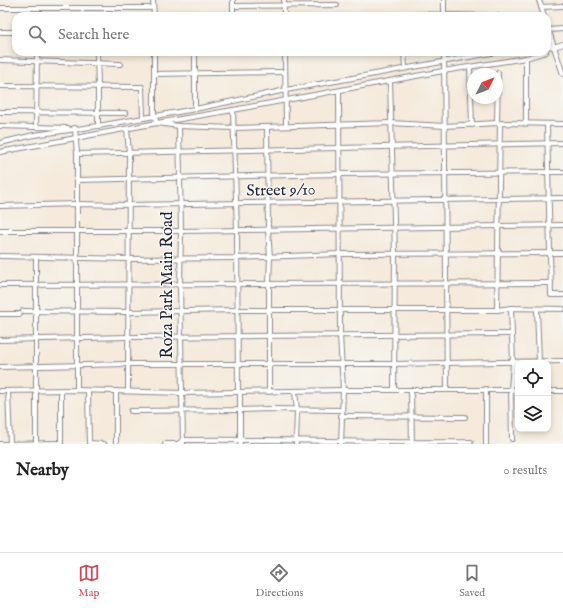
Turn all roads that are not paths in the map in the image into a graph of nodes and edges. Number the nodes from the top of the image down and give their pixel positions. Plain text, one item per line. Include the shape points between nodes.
1 (153, 0) edge
2 (233, 0) edge
3 (284, 0) edge
4 (444, 0) edge
5 (539, 0) edge
6 (337, 5) dead end
7 (233, 6) junction
8 (284, 6) junction
9 (563, 6) edge
10 (541, 7) junction
11 (0, 8) edge
12 (153, 8) junction
13 (154, 12) edge
14 (232, 12) edge
15 (284, 12) edge
16 (444, 12) edge
17 (543, 12) edge
18 (551, 28) edge
19 (563, 29) edge
20 (0, 32) edge
21 (12, 32) edge
22 (551, 38) edge
23 (563, 44) edge
24 (551, 47) edge
25 (554, 47) junction
26 (551, 49) edge
27 (37, 56) edge
28 (97, 56) edge
29 (154, 56) edge
30 (195, 56) edge
31 (285, 56) edge
32 (404, 56) edge
33 (444, 56) edge
34 (476, 56) edge
35 (533, 56) edge
36 (526, 58) junction
37 (0, 60) edge
38 (37, 61) junction
39 (444, 62) junction
40 (97, 63) junction
41 (120, 64) dead end
42 (405, 68) junction
43 (467, 68) edge
44 (470, 68) edge
45 (443, 71) junction
46 (285, 72) junction
47 (195, 73) junction
48 (154, 74) junction
49 (563, 74) edge
50 (390, 81) junction
51 (0, 86) edge
52 (36, 86) junction
53 (98, 88) junction
54 (286, 90) junction
55 (339, 91) junction
56 (286, 101) junction
57 (471, 104) edge
58 (498, 104) edge
59 (194, 109) junction
60 (233, 110) junction
61 (0, 112) edge
62 (36, 112) junction
63 (99, 113) junction
64 (125, 113) dead end
65 (154, 115) junction
66 (143, 117) junction
67 (157, 123) junction
68 (391, 123) junction
69 (498, 123) junction
70 (526, 124) junction
71 (547, 124) junction
72 (563, 124) edge
73 (286, 125) junction
74 (339, 125) junction
75 (472, 125) junction
76 (0, 126) edge
77 (98, 126) junction
78 (179, 126) junction
79 (445, 126) junction
80 (36, 127) junction
81 (267, 127) junction
82 (76, 128) junction
83 (234, 128) junction
84 (127, 129) junction
85 (76, 138) junction
86 (0, 143) edge
87 (563, 143) edge
88 (548, 144) junction
89 (500, 145) junction
90 (444, 146) junction
91 (392, 147) junction
92 (340, 149) junction
93 (267, 150) junction
94 (235, 151) junction
95 (0, 152) edge
96 (180, 152) junction
97 (129, 153) junction
98 (76, 154) junction
99 (548, 172) junction
100 (563, 172) edge
101 (393, 173) junction
102 (444, 173) junction
103 (499, 173) junction
104 (340, 174) junction
105 (235, 176) junction
106 (267, 176) junction
107 (180, 178) junction
108 (129, 179) junction
109 (76, 180) junction
110 (563, 198) edge
111 (548, 199) junction
112 (393, 200) junction
113 (445, 200) junction
114 (499, 200) junction
115 (340, 202) junction
116 (268, 203) junction
117 (77, 204) junction
118 (236, 204) junction
119 (180, 205) junction
120 (0, 206) edge
121 (128, 206) junction
122 (550, 225) junction
123 (563, 225) edge
124 (394, 227) junction
125 (445, 227) junction
126 (498, 227) junction
127 (340, 229) junction
128 (237, 230) junction
129 (268, 230) junction
130 (0, 231) edge
131 (76, 231) junction
132 (128, 231) junction
133 (182, 231) junction
134 (498, 253) junction
135 (549, 253) junction
136 (563, 253) edge
137 (340, 254) junction
138 (395, 254) junction
139 (445, 254) junction
140 (0, 256) edge
141 (36, 257) junction
142 (77, 257) junction
143 (270, 257) junction
144 (181, 258) junction
145 (237, 258) junction
146 (129, 259) junction
147 (395, 283) junction
148 (446, 283) junction
149 (498, 283) junction
150 (551, 283) junction
151 (129, 284) junction
152 (180, 284) junction
153 (237, 284) junction
154 (268, 284) junction
155 (340, 284) junction
156 (0, 285) edge
157 (37, 285) junction
158 (76, 285) junction
159 (563, 295) edge
160 (511, 308) junction
161 (538, 309) junction
162 (563, 309) edge
163 (181, 310) junction
164 (237, 310) junction
165 (269, 310) junction
166 (340, 310) junction
167 (395, 310) junction
168 (446, 310) junction
169 (498, 310) junction
170 (37, 311) junction
171 (76, 311) junction
172 (129, 312) junction
173 (0, 314) edge
174 (446, 334) junction
175 (511, 334) junction
176 (340, 335) junction
177 (395, 335) junction
178 (237, 336) junction
179 (269, 336) junction
180 (128, 337) junction
181 (181, 337) junction
182 (77, 339) junction
183 (0, 340) edge
184 (37, 340) junction
185 (539, 360) edge
186 (563, 361) edge
187 (551, 362) edge
188 (181, 363) junction
189 (238, 363) junction
190 (269, 363) junction
191 (447, 363) junction
192 (513, 363) junction
193 (128, 364) junction
194 (342, 364) junction
195 (394, 364) junction
196 (78, 366) junction
197 (0, 367) edge
198 (37, 367) junction
199 (447, 389) junction
200 (486, 389) junction
201 (77, 390) junction
202 (342, 390) junction
203 (394, 390) junction
204 (511, 390) junction
205 (515, 390) edge
206 (0, 391) edge
207 (8, 391) junction
208 (37, 391) junction
209 (61, 391) junction
210 (88, 391) junction
211 (116, 391) junction
212 (128, 391) junction
213 (411, 391) junction
214 (551, 391) edge
215 (239, 392) junction
216 (269, 392) junction
217 (295, 392) junction
218 (563, 392) edge
219 (182, 393) junction
220 (131, 410) dead end
221 (240, 410) junction
222 (297, 410) junction
223 (341, 410) junction
224 (182, 411) junction
225 (412, 415) junction
226 (341, 416) junction
227 (465, 417) dead end
228 (240, 439) junction
229 (512, 439) dead end
230 (183, 442) edge
231 (296, 442) edge
232 (472, 442) dead end
233 (36, 443) edge
234 (341, 443) edge
235 (0, 444) edge
236 (10, 444) edge
237 (61, 444) edge
238 (104, 444) edge
239 (116, 444) edge
240 (165, 444) edge
241 (240, 444) edge
242 (412, 444) edge
243 (486, 444) edge

1 - 12 street
2 - 7 street
3 - 8 street
4 - 16 street
5 - 10 street
6 - 8 street
7 - 8 street
7 - 14 street
8 - 15 street
9 - 10 street
10 - 17 street
11 - 12 street
12 - 13 street
18 - 19 street
20 - 21 street
22 - 25 street
23 - 25 street
24 - 25 street
25 - 26 street
25 - 49 street
27 - 38 street
28 - 40 street
29 - 48 street
30 - 47 street
31 - 46 street
32 - 42 street
33 - 39 street
34 - 39 street
35 - 36 street
36 - 44 street
36 - 70 street
37 - 38 street
38 - 40 street
38 - 52 street
39 - 42 street
39 - 45 street
40 - 41 street
40 - 53 street
42 - 54 street
43 - 45 street
45 - 50 street
45 - 79 street
46 - 47 street
46 - 54 street
47 - 48 street
47 - 59 street
48 - 65 street
50 - 55 street
50 - 68 street
51 - 52 street
52 - 53 street
52 - 62 street
53 - 63 street
53 - 66 street via 142,87
54 - 56 street
54 - 59 street
55 - 56 street
55 - 74 street
56 - 60 street
56 - 73 street
57 - 75 street
58 - 69 street
59 - 65 street
60 - 67 street
60 - 83 street
61 - 62 street
62 - 63 street
62 - 80 street
63 - 64 street
63 - 77 street
65 - 66 street
65 - 67 street
66 - 77 street
67 - 78 street
67 - 84 street
68 - 74 street
68 - 79 street
68 - 91 street
69 - 70 street
69 - 75 street
69 - 89 street
70 - 71 street
71 - 72 street
71 - 88 street
73 - 74 street
73 - 81 street
74 - 92 street
75 - 79 street
76 - 80 street
77 - 82 street
78 - 83 street
78 - 96 street, Roza Park Main Road
79 - 90 street
80 - 82 street
81 - 83 street
81 - 93 street
82 - 85 street
82 - 86 street
83 - 94 street
84 - 85 street
84 - 97 street
85 - 95 street
85 - 98 street
87 - 88 street
88 - 89 street
88 - 99 street
89 - 90 street
89 - 103 street
90 - 91 street
90 - 102 street
91 - 92 street
91 - 101 street
92 - 93 street
92 - 104 street
93 - 94 street
93 - 106 street
94 - 96 street
94 - 105 street
96 - 97 street
96 - 107 street, Roza Park Main Road
97 - 98 street
97 - 108 street
98 - 109 street
99 - 100 street
99 - 103 street
99 - 111 street
101 - 102 street
101 - 104 street
101 - 112 street
102 - 103 street
102 - 113 street
103 - 114 street
104 - 106 street
104 - 115 street
105 - 106 street
105 - 107 street
105 - 118 street
106 - 116 street
107 - 108 street
107 - 119 street, Roza Park Main Road
108 - 109 street
108 - 121 street
109 - 117 street
110 - 111 street, Street 9/10
111 - 114 street, Street 9/10
111 - 122 street
112 - 113 street, Street 9/10
112 - 115 street, Street 9/10
112 - 124 street
113 - 114 street, Street 9/10
113 - 125 street
114 - 126 street
115 - 116 street, Street 9/10
115 - 127 street
116 - 118 street, Street 9/10
116 - 129 street
117 - 120 street, Street 9/10
117 - 121 street, Street 9/10
117 - 131 street
118 - 119 street, Street 9/10
118 - 128 street
119 - 121 street, Street 9/10
119 - 133 street, Roza Park Main Road
121 - 132 street
122 - 123 street
122 - 126 street
122 - 135 street
124 - 125 street
124 - 127 street
124 - 138 street
125 - 126 street
125 - 139 street
126 - 134 street
127 - 129 street
127 - 137 street
128 - 129 street
128 - 133 street
128 - 145 street
129 - 143 street
130 - 131 street
131 - 132 street
131 - 142 street
132 - 133 street
132 - 146 street
133 - 144 street, Roza Park Main Road
134 - 135 street
134 - 139 street
134 - 149 street
135 - 136 street
135 - 150 street
137 - 138 street
137 - 143 street
137 - 155 street
138 - 139 street
138 - 147 street
139 - 148 street
140 - 141 street
141 - 142 street
141 - 157 street
142 - 146 street
142 - 158 street
143 - 145 street
143 - 154 street
144 - 145 street
144 - 146 street
144 - 152 street, Roza Park Main Road
145 - 153 street
146 - 151 street
147 - 148 street
147 - 155 street
147 - 167 street
148 - 149 street
148 - 168 street
149 - 150 street
149 - 169 street
150 - 159 street via 551,295
151 - 152 street
151 - 158 street
151 - 172 street
152 - 153 street
152 - 163 street, Roza Park Main Road
153 - 154 street
153 - 164 street
154 - 155 street
154 - 165 street
155 - 166 street
156 - 157 street
157 - 158 street
157 - 170 street
158 - 171 street
160 - 161 street
160 - 169 street
160 - 175 street
161 - 162 street
161 - 185 street
163 - 164 street
163 - 172 street
163 - 181 street, Roza Park Main Road
164 - 165 street
164 - 178 street
165 - 166 street
165 - 179 street
166 - 167 street
166 - 176 street
167 - 168 street
167 - 177 street
168 - 169 street
168 - 174 street
170 - 171 street
170 - 173 street
170 - 184 street
171 - 172 street
171 - 182 street
172 - 180 street
174 - 175 street
174 - 177 street
174 - 191 street
175 - 192 street
176 - 177 street
176 - 179 street
176 - 194 street
177 - 195 street
178 - 179 street
178 - 181 street
178 - 189 street
179 - 190 street
180 - 181 street
180 - 182 street
180 - 193 street
181 - 188 street, Roza Park Main Road
182 - 184 street
182 - 196 street
183 - 184 street
184 - 198 street
186 - 187 street
188 - 189 street
188 - 193 street
188 - 219 street, Roza Park Main Road
189 - 190 street
189 - 215 street
190 - 194 street
190 - 216 street
191 - 192 street
191 - 195 street
191 - 199 street
192 - 204 street
193 - 196 street
193 - 212 street
194 - 195 street
194 - 202 street
195 - 203 street
196 - 198 street
196 - 201 street
197 - 198 street
198 - 208 street
199 - 200 street
199 - 213 street
200 - 204 street
200 - 243 street
201 - 209 street
201 - 210 street
202 - 203 street
202 - 217 street
202 - 223 street
203 - 213 street
204 - 205 street
204 - 229 street
206 - 207 street
207 - 208 street
207 - 236 street
208 - 209 street
208 - 233 street
209 - 237 street
210 - 211 street
210 - 238 street via 89,444
211 - 212 street
211 - 239 street
212 - 219 street
213 - 225 street
214 - 218 street
215 - 216 street
215 - 219 street
215 - 221 street
216 - 217 street
217 - 222 street
219 - 224 street, Roza Park Main Road
220 - 224 street
221 - 222 street
221 - 224 street
221 - 228 street
222 - 223 street
222 - 231 street
223 - 226 street
224 - 230 street, Roza Park Main Road
225 - 226 street
225 - 227 street
225 - 242 street
226 - 234 street
228 - 230 street
228 - 231 street
228 - 241 street
230 - 240 street
231 - 234 street
232 - 242 street
233 - 236 street
233 - 237 street
234 - 242 street
235 - 236 street

